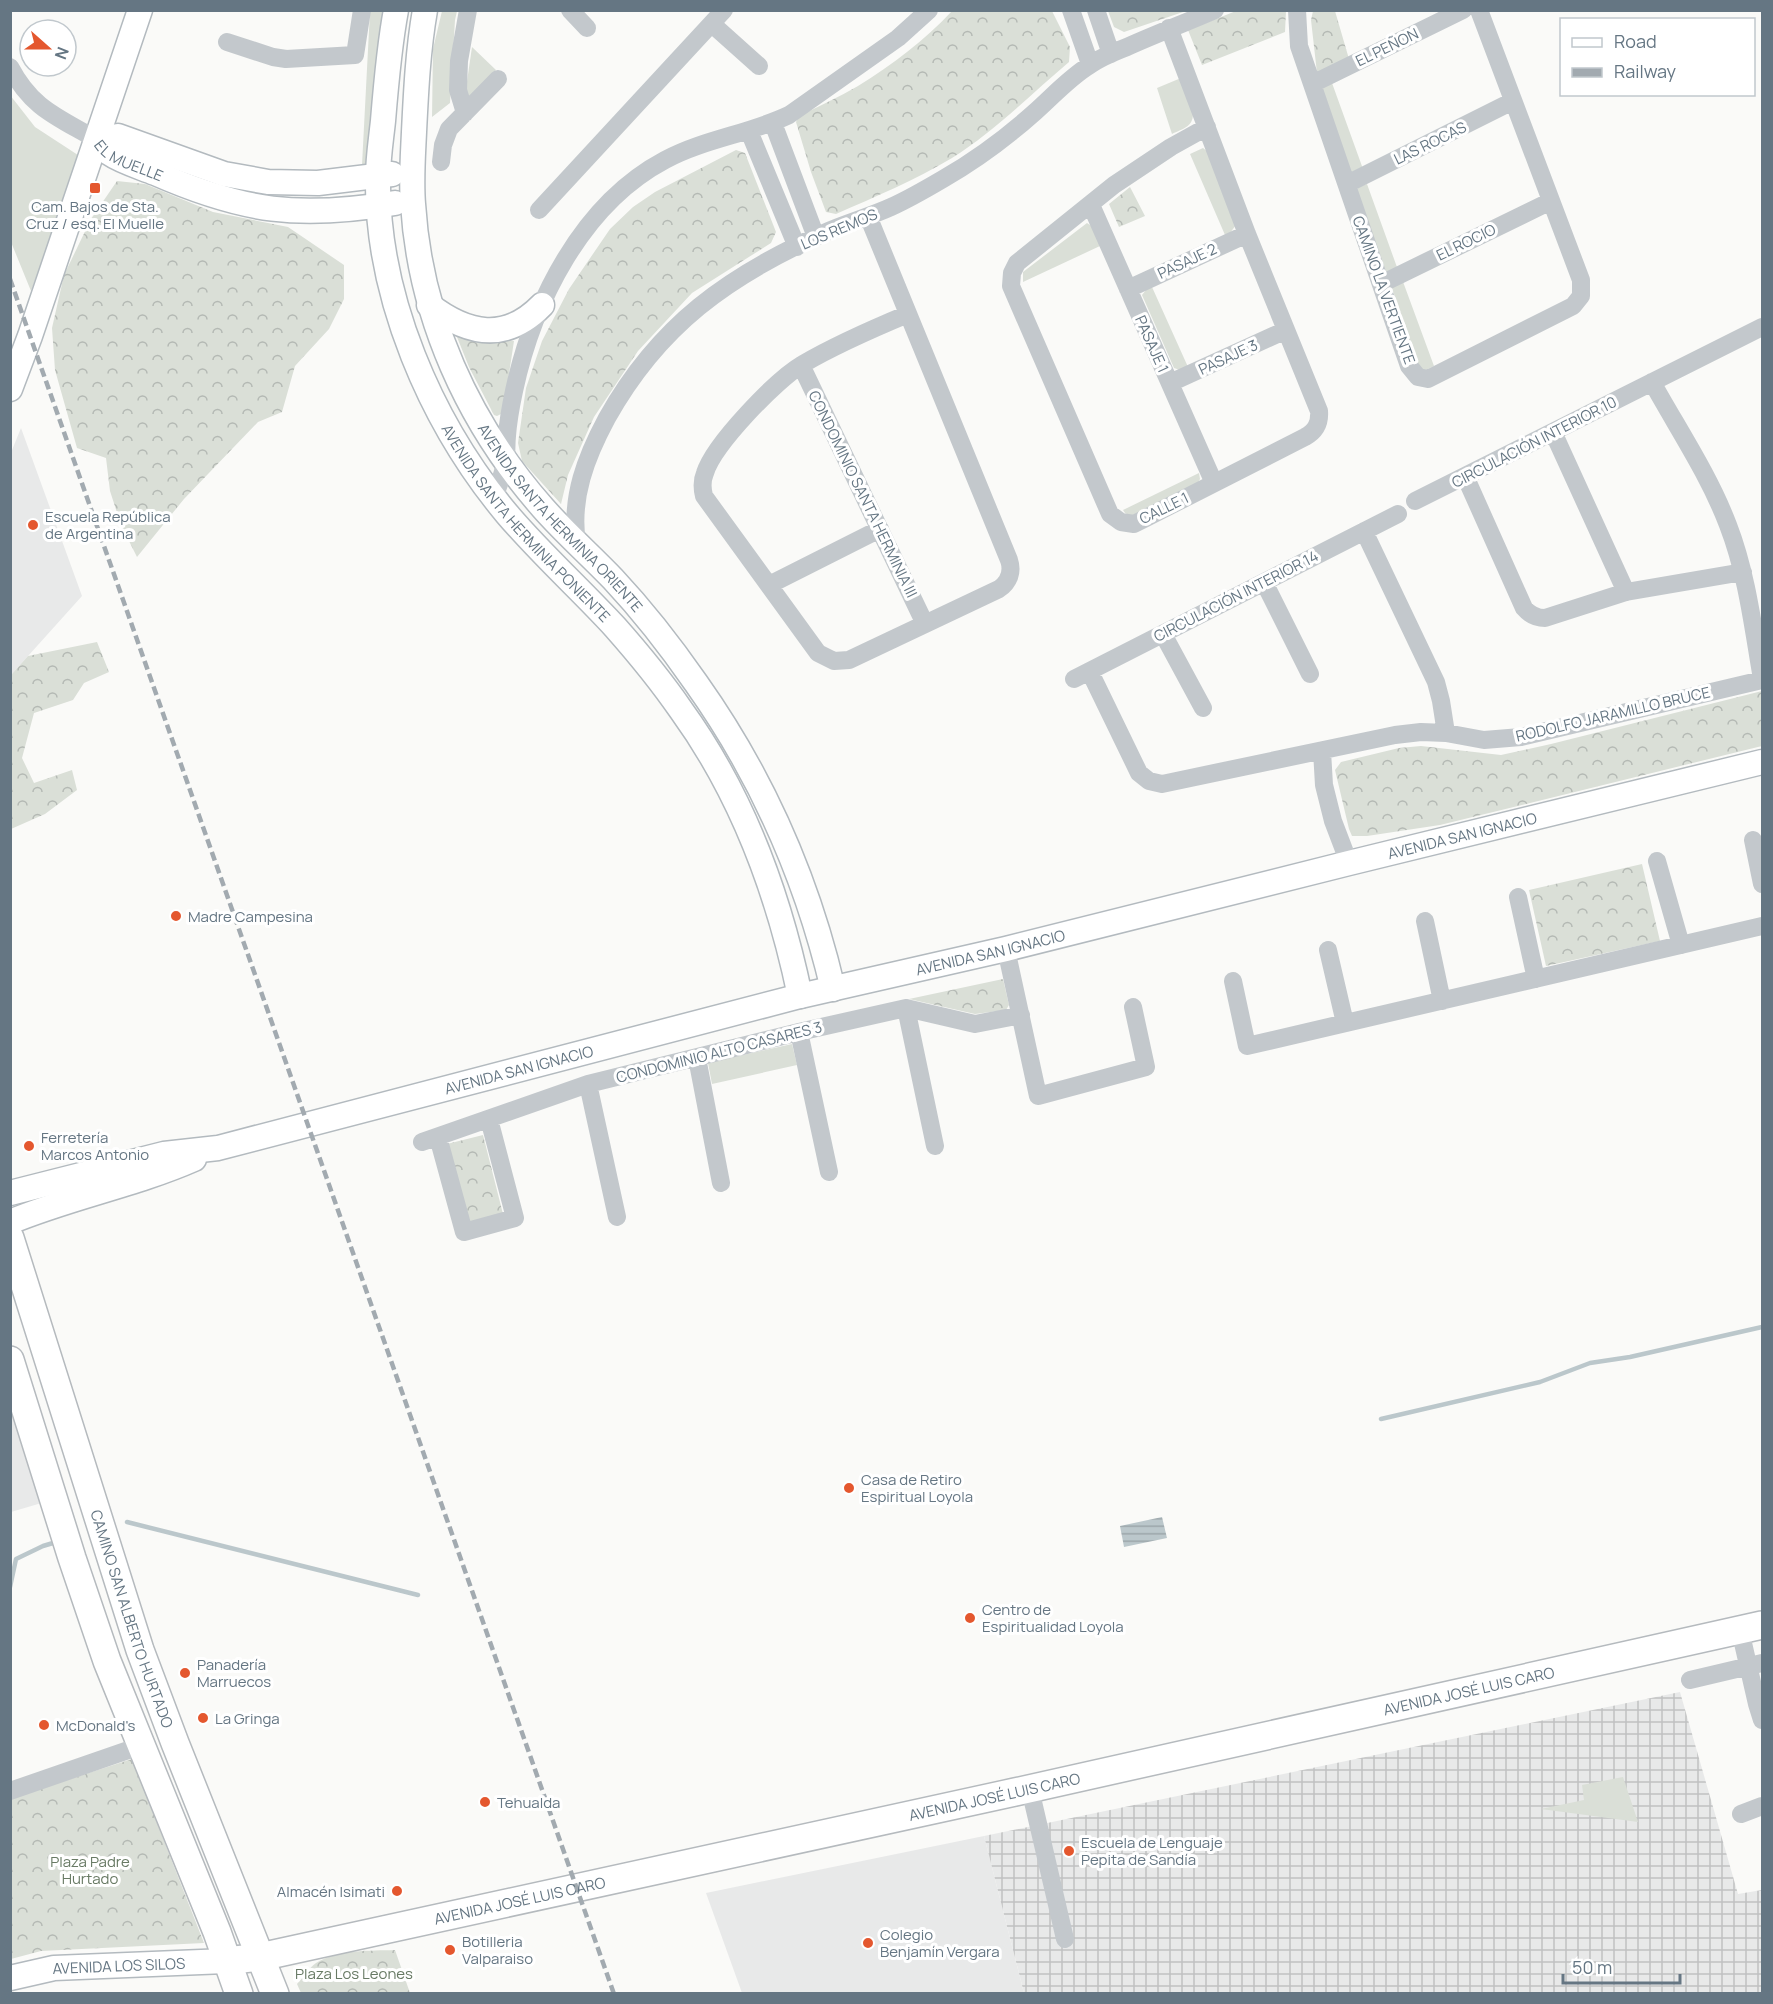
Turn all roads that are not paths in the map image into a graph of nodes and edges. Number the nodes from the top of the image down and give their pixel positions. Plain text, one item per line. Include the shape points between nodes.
1 (140, 10) edge
2 (362, 10) edge
3 (396, 10) edge
4 (425, 10) edge
5 (468, 10) edge
6 (570, 10) edge
7 (928, 10) edge
8 (1071, 10) edge
9 (1096, 10) edge
10 (1215, 10) edge
11 (1297, 10) edge
12 (1463, 10) edge
13 (1479, 10) edge
14 (718, 17) edge
15 (586, 28) dead end
16 (1169, 28) junction
17 (227, 42) dead end
18 (390, 54) junction
19 (1111, 54) junction
20 (419, 58) junction
21 (1090, 64) junction
22 (759, 66) dead end
23 (10, 67) edge
24 (498, 79) dead end
25 (1312, 84) junction
26 (1513, 101) junction
27 (465, 113) junction
28 (773, 123) junction
29 (1207, 127) junction
30 (748, 131) junction
31 (97, 140) junction
32 (441, 162) dead end
33 (413, 170) junction
34 (378, 177) junction
35 (1347, 184) junction
36 (412, 201) junction
37 (1551, 201) junction
38 (1091, 205) junction
39 (380, 206) junction
40 (538, 210) dead end
41 (868, 216) junction
42 (1247, 234) junction
43 (816, 237) junction
44 (797, 247) junction
45 (1381, 284) junction
46 (1128, 289) junction
47 (429, 305) junction
48 (542, 305) junction
49 (908, 314) junction
50 (1762, 327) edge
51 (1286, 330) junction
52 (801, 365) junction
53 (13, 371) edge
54 (1652, 382) junction
55 (1170, 383) junction
56 (1553, 432) junction
57 (506, 462) junction
58 (1465, 476) junction
59 (1214, 483) junction
60 (495, 498) junction
61 (1415, 501) dead end
62 (1398, 514) dead end
63 (880, 530) junction
64 (1364, 531) junction
65 (577, 543) junction
66 (1743, 572) junction
67 (1264, 582) junction
68 (769, 585) junction
69 (1626, 592) junction
70 (925, 624) junction
71 (1163, 634) junction
72 (1310, 674) dead end
73 (1762, 679) edge
74 (696, 682) junction
75 (673, 699) junction
76 (1203, 708) dead end
77 (1446, 734) junction
78 (1322, 751) junction
79 (1762, 762) edge
80 (1162, 784) joint
81 (764, 795) junction
82 (738, 806) junction
83 (1753, 840) dead end
84 (1657, 861) dead end
85 (1348, 863) junction
86 (1762, 884) edge
87 (1518, 897) dead end
88 (1425, 921) dead end
89 (1762, 926) edge
90 (1680, 945) junction
91 (1006, 949) junction
92 (1328, 950) dead end
93 (1536, 979) junction
94 (1233, 981) dead end
95 (833, 989) junction
96 (800, 996) junction
97 (1442, 1000) junction
98 (1133, 1007) dead end
99 (906, 1008) junction
100 (1021, 1015) junction
101 (1346, 1023) junction
102 (799, 1032) junction
103 (697, 1058) junction
104 (588, 1084) junction
105 (489, 1119) junction
106 (934, 1146) dead end
107 (218, 1148) junction
108 (829, 1172) dead end
109 (721, 1184) dead end
110 (10, 1193) edge
111 (617, 1217) dead end
112 (10, 1222) edge
113 (10, 1238) edge
114 (10, 1360) edge
115 (1751, 1628) edge
116 (1755, 1665) edge
117 (1690, 1680) dead end
118 (1762, 1720) edge
119 (140, 1746) junction
120 (1030, 1789) junction
121 (10, 1791) edge
122 (1762, 1806) edge
123 (1741, 1814) dead end
124 (1065, 1939) dead end
125 (260, 1957) junction
126 (226, 1961) junction
127 (10, 1978) edge
128 (239, 1994) edge
129 (275, 1994) edge

1 - 31 street
2 - 17 street via 356,55 286,59
3 - 18 street, AVENIDA SANTA HERMINIA PONIENTE
4 - 20 street, AVENIDA SANTA HERMINIA ORIENTE
5 - 27 street via 458,90
6 - 15 street
7 - 28 street via 898,38
8 - 21 street
9 - 19 street
10 - 16 street, LOS REMOS
11 - 25 street, CAMINO LA VERTIENTE via 1299,46
12 - 25 street, EL PEÑON
13 - 26 street, CAMINO LA VERTIENTE
14 - 22 street
14 - 40 street
16 - 19 street, LOS REMOS
16 - 29 street, CALLE 1
18 - 20 street
18 - 34 street, AVENIDA SANTA HERMINIA PONIENTE
19 - 21 street, LOS REMOS
20 - 33 street, AVENIDA SANTA HERMINIA ORIENTE
21 - 41 street, LOS REMOS via 1034,114 970,162 919,193
23 - 31 street via 32,100
24 - 27 street
25 - 35 street, CAMINO LA VERTIENTE
26 - 35 street, LAS ROCAS
26 - 37 street, CAMINO LA VERTIENTE
27 - 32 street via 449,129
28 - 30 street
28 - 43 street
29 - 38 street, CALLE 1 via 1114,185
29 - 42 street, CALLE 1
30 - 44 street
30 - 48 street via 680,153 631,182 580,238
31 - 34 street, EL MUELLE via 118,136 205,168 268,182 318,183
31 - 39 street, EL MUELLE via 107,153 194,191 249,206 311,212
31 - 53 street
33 - 34 street, EL MUELLE
33 - 36 street, AVENIDA SANTA HERMINIA ORIENTE
34 - 39 street, AVENIDA SANTA HERMINIA PONIENTE
35 - 45 street, CAMINO LA VERTIENTE
36 - 39 street, EL MUELLE
36 - 47 street, AVENIDA SANTA HERMINIA ORIENTE
37 - 45 street, EL ROCIO
37 - 45 street, CAMINO LA VERTIENTE via 1581,280 1581,296 1573,306 1428,379 1418,377 1409,366
38 - 46 street, PASAJE 1
38 - 59 street, CALLE 1 via 1017,263 1011,286 1110,514 1121,522 1134,524
39 - 60 street, AVENIDA SANTA HERMINIA PONIENTE via 393,295 409,344 450,432
41 - 43 street, LOS REMOS
41 - 49 street
42 - 46 street, PASAJE 2
42 - 51 street, CALLE 1
43 - 44 street, LOS REMOS
44 - 65 street, LOS REMOS via 714,294 669,333 632,378 597,438 581,477 574,515
46 - 55 street, PASAJE 1
47 - 48 street via 462,325 491,331 521,323
47 - 57 street, AVENIDA SANTA HERMINIA ORIENTE via 458,380
48 - 57 street via 514,390
49 - 52 street
49 - 70 street via 1011,569 1008,580 999,589
50 - 54 street, CIRCULACIÓN INTERIOR 10
51 - 55 street, PASAJE 3
51 - 59 street, CALLE 1 via 1319,411 1318,424 1305,437
52 - 63 street, CONDOMINIO SANTA HERMINIA III
52 - 68 street via 738,424 708,465 703,483 704,496
54 - 56 street, CIRCULACIÓN INTERIOR 10
54 - 66 street via 1707,481 1728,525
55 - 59 street, PASAJE 1
56 - 58 street, CIRCULACIÓN INTERIOR 10
56 - 69 street
57 - 60 street
57 - 65 street, AVENIDA SANTA HERMINIA ORIENTE
58 - 61 street, CIRCULACIÓN INTERIOR 10
58 - 69 street via 1528,613 1545,618
60 - 75 street, AVENIDA SANTA HERMINIA PONIENTE via 536,547 615,628
62 - 64 street, CIRCULACIÓN INTERIOR 14
63 - 68 street
63 - 70 street, CONDOMINIO SANTA HERMINIA III
64 - 67 street, CIRCULACIÓN INTERIOR 14
64 - 77 street via 1436,682
65 - 74 street, AVENIDA SANTA HERMINIA ORIENTE via 639,609
66 - 69 street
66 - 73 street
67 - 71 street, CIRCULACIÓN INTERIOR 14
67 - 72 street
68 - 70 street via 828,660 849,660
71 - 76 street
71 - 80 street, CIRCULACIÓN INTERIOR 14 via 1082,676 1139,772 1149,781
73 - 77 street, RODOLFO JARAMILLO BRUCE via 1521,737 1484,740
74 - 75 street via 687,693
74 - 81 street, AVENIDA SANTA HERMINIA ORIENTE via 729,730
75 - 82 street, AVENIDA SANTA HERMINIA PONIENTE
77 - 78 street, RODOLFO JARAMILLO BRUCE via 1395,735
78 - 80 street, RODOLFO JARAMILLO BRUCE
78 - 85 street via 1324,785
79 - 85 street, AVENIDA SAN IGNACIO
81 - 82 street via 751,797
81 - 95 street, AVENIDA SANTA HERMINIA ORIENTE via 799,873
82 - 96 street, AVENIDA SANTA HERMINIA PONIENTE via 777,904
83 - 86 street
84 - 90 street
85 - 91 street, AVENIDA SAN IGNACIO
87 - 93 street
88 - 97 street
89 - 90 street
90 - 93 street
91 - 95 street, AVENIDA SAN IGNACIO
91 - 100 street
92 - 101 street
93 - 97 street
94 - 101 street via 1246,1046
95 - 96 street, AVENIDA SAN IGNACIO
96 - 107 street, AVENIDA SAN IGNACIO
97 - 101 street
98 - 100 street via 1146,1067 1038,1096
99 - 100 street, CONDOMINIO ALTO CASARES 3 via 975,1024
99 - 102 street, CONDOMINIO ALTO CASARES 3
99 - 106 street
102 - 103 street, CONDOMINIO ALTO CASARES 3
102 - 108 street
103 - 104 street, CONDOMINIO ALTO CASARES 3
103 - 109 street
104 - 105 street, CONDOMINIO ALTO CASARES 3
104 - 111 street
105 - 105 street, CONDOMINIO ALTO CASARES 3 via 515,1218 465,1232 430,1139
107 - 110 street, AVENIDA SAN IGNACIO via 142,1159
107 - 112 street, AVENIDA SAN IGNACIO via 173,1168
113 - 125 main road, CAMINO SAN ALBERTO HURTADO via 140,1650
114 - 119 main road via 97,1634
115 - 116 street
115 - 120 main road, AVENIDA JOSÉ LUIS CARO
116 - 117 street
116 - 118 street
119 - 121 street
119 - 126 main road
120 - 124 street
120 - 125 main road, AVENIDA JOSÉ LUIS CARO
122 - 123 street
125 - 126 main road, AVENIDA JOSÉ LUIS CARO
125 - 129 main road, CAMINO SAN ALBERTO HURTADO
126 - 127 street, AVENIDA LOS SILOS via 54,1968
126 - 128 main road

